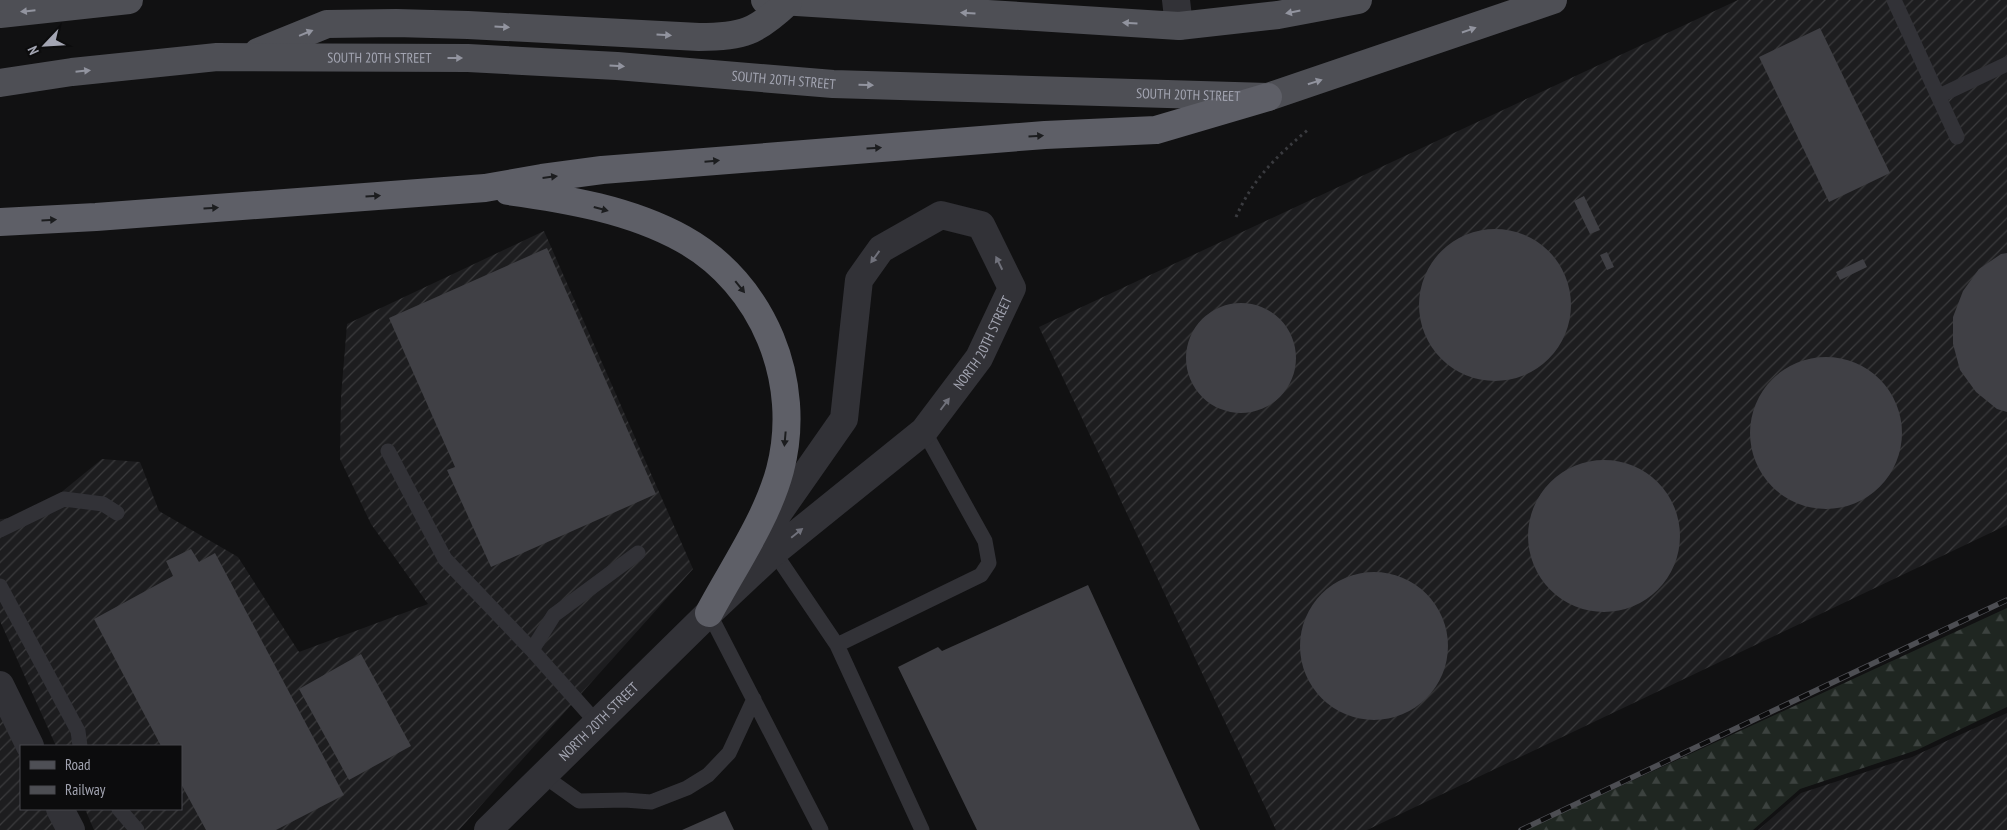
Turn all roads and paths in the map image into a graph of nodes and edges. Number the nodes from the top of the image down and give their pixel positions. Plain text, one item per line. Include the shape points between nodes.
1 (128, 0) edge
2 (780, 0) edge
3 (1358, 0) edge
4 (1553, 0) edge
5 (1894, 0) edge
6 (1178, 13) edge
7 (0, 14) edge
8 (245, 57) junction
9 (2007, 64) edge
10 (0, 83) edge
11 (1938, 96) junction
12 (1268, 97) junction
13 (1310, 128) dead end
14 (1957, 137) dead end
15 (485, 188) junction
16 (1236, 217) dead end
17 (0, 222) edge
18 (924, 431) junction
19 (388, 451) dead end
20 (117, 513) dead end
21 (0, 530) edge
22 (774, 552) junction
23 (638, 553) dead end
24 (0, 586) edge
25 (709, 613) junction
26 (837, 645) junction
27 (532, 650) junction
28 (0, 685) edge
29 (754, 699) junction
30 (597, 723) junction
31 (30, 745) edge
32 (80, 745) edge
33 (544, 776) junction
34 (61, 810) edge
35 (120, 810) edge
36 (71, 830) edge
37 (137, 830) edge
38 (488, 830) edge
39 (821, 830) edge
40 (922, 830) edge

1 -> 7 main road
6 -> 2 main road
8 -> 2 main road via 327,24 468,25 723,37 744,34 756,28
3 -> 6 main road via 1278,15
12 -> 4 main road, SOUTH 20TH STREET
5 - 11 lane
10 -> 8 main road, SOUTH 20TH STREET via 72,72
8 -> 12 main road, SOUTH 20TH STREET via 468,58 617,66 834,84
9 - 11 lane
11 - 14 lane
15 -> 12 highway via 612,169 1046,135 1156,130
13 - 16 path via 1261,174 1245,196
17 -> 15 highway
15 -> 25 highway via 584,204 636,218 684,239 732,278 753,303 768,330 784,388 787,415 785,445 767,503
22 -> 18 street, NORTH 20TH STREET
18 -> 25 street, NORTH 20TH STREET via 979,358 1012,288 981,225 941,215 881,249 858,280 844,418
18 - 26 lane via 985,541 989,563 982,575
19 - 27 lane via 445,559
20 - 21 lane via 103,504 64,499
22 - 25 street, NORTH 20TH STREET
22 - 26 lane
23 - 27 lane via 554,615
24 - 32 lane via 78,731
25 - 29 lane
25 - 30 street, NORTH 20TH STREET
26 - 40 lane
27 - 30 lane
28 - 31 street
29 - 33 lane via 729,753 708,775 687,788 651,802 579,801
29 - 39 lane
30 - 33 street, NORTH 20TH STREET
33 - 38 street, NORTH 20TH STREET
34 - 36 street
35 - 37 lane

